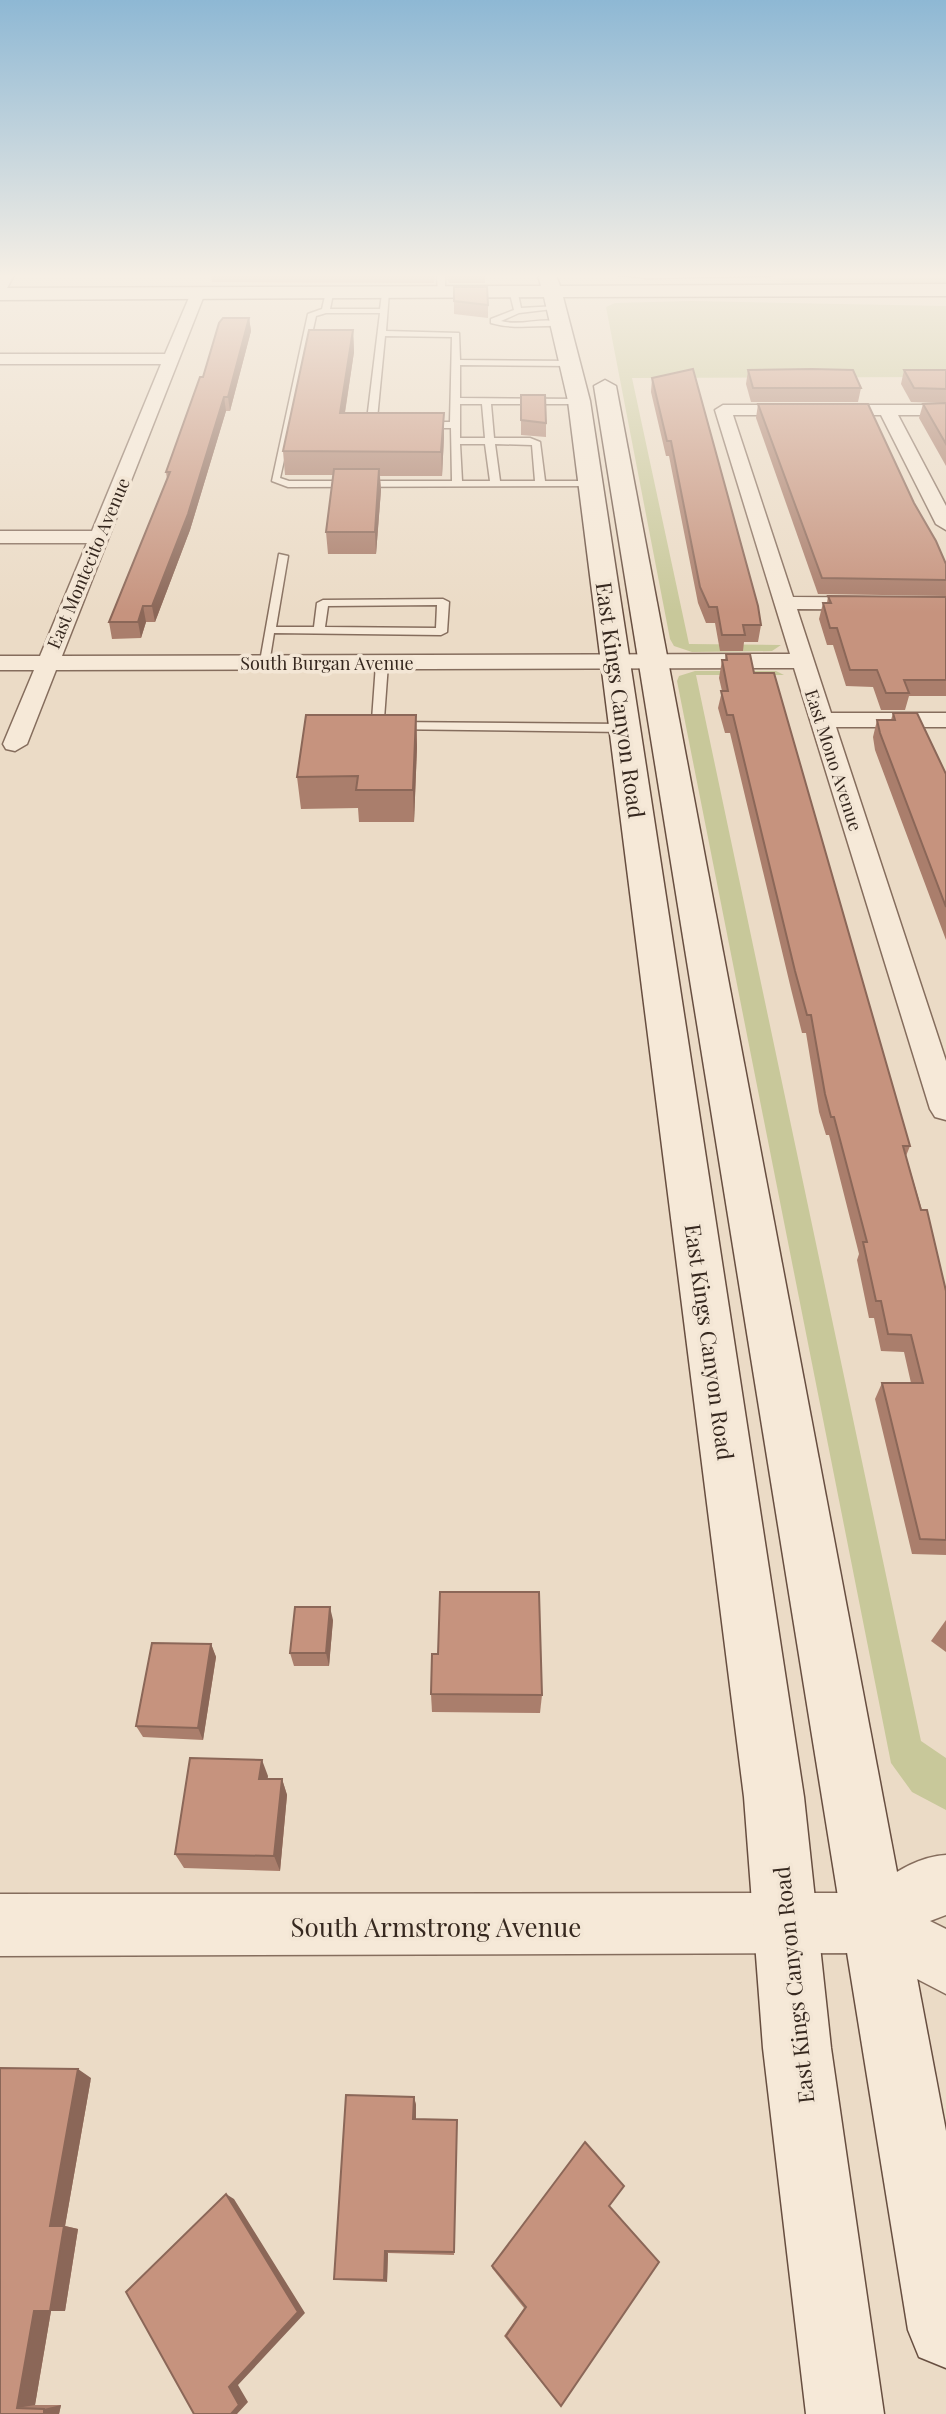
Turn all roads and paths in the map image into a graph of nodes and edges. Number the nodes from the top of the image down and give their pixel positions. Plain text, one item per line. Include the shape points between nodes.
1 (161, 388) edge
2 (295, 388) edge
3 (375, 388) edge
4 (455, 388) edge
5 (576, 388) edge
6 (604, 388) edge
7 (455, 401) junction
8 (486, 401) junction
9 (579, 401) junction
10 (887, 410) junction
11 (946, 410) edge
12 (395, 424) edge
13 (410, 424) edge
14 (455, 425) junction
15 (456, 441) junction
16 (489, 441) junction
17 (457, 484) junction
18 (495, 484) junction
19 (540, 484) junction
20 (590, 484) junction
21 (625, 497) junction
22 (940, 498) edge
23 (946, 524) edge
24 (0, 537) edge
25 (99, 537) junction
26 (283, 556) dead end
27 (785, 603) junction
28 (946, 604) edge
29 (269, 630) junction
30 (319, 631) junction
31 (441, 647) junction
32 (635, 661) junction
33 (802, 661) junction
34 (0, 663) edge
35 (47, 663) junction
36 (263, 664) junction
37 (382, 664) junction
38 (821, 720) junction
39 (946, 720) edge
40 (625, 728) junction
41 (15, 744) dead end
42 (946, 1109) edge
43 (946, 1885) edge
44 (872, 1923) junction
45 (0, 1925) edge
46 (787, 1925) junction
47 (946, 1963) edge
48 (946, 2330) edge
49 (845, 2414) edge

1 - 25 street, East Montecito Avenue
2 - 17 lane via 275,479 288,484
3 - 12 lane via 372,420
4 - 7 lane
5 - 9 main road, East Kings Canyon Road
6 - 21 main road, East Kings Canyon Road
7 - 8 lane
7 - 14 lane
8 - 9 lane
8 - 16 lane
9 - 20 main road, East Kings Canyon Road
9 - 21 main road via 597,410 606,473
10 - 11 street
10 - 22 street
10 - 27 street, East Mono Avenue via 723,410
13 - 14 lane
14 - 15 lane
15 - 16 lane
15 - 17 lane
16 - 18 lane
16 - 19 lane via 537,444
17 - 18 lane
18 - 19 lane
19 - 20 lane
20 - 32 main road, East Kings Canyon Road
21 - 32 main road, East Kings Canyon Road
22 - 23 street
24 - 25 street
25 - 35 street, East Montecito Avenue
26 - 29 lane
27 - 28 street
27 - 33 street, East Mono Avenue
29 - 30 lane
29 - 36 lane
30 - 31 lane
30 - 31 lane via 323,603 443,602
31 - 32 street, South Burgan Avenue
31 - 37 street, South Burgan Avenue
32 - 33 street, South Burgan Avenue
32 - 40 main road, East Kings Canyon Road
32 - 44 main road, East Kings Canyon Road
33 - 38 street, East Mono Avenue
34 - 35 street, South Burgan Avenue
35 - 36 street, South Burgan Avenue
35 - 41 street, East Montecito Avenue
36 - 37 street, South Burgan Avenue
37 - 40 lane via 378,720 387,726
38 - 39 street
38 - 42 street, East Mono Avenue
40 - 46 main road, East Kings Canyon Road via 774,1797
43 - 44 street via 929,1886
44 - 46 street, South Armstrong Avenue
44 - 47 street
44 - 48 main road, East Kings Canyon Road
45 - 46 street, South Armstrong Avenue
46 - 49 main road, East Kings Canyon Road via 797,2048

